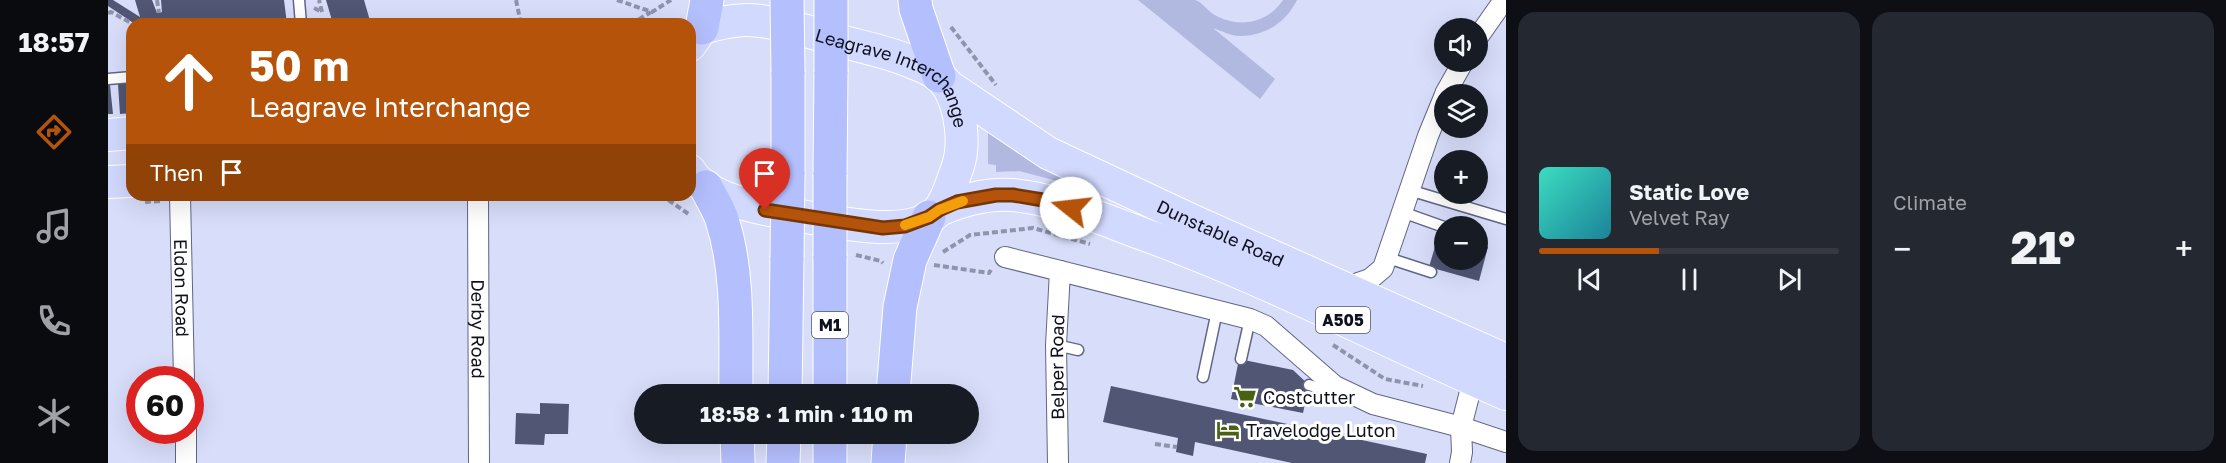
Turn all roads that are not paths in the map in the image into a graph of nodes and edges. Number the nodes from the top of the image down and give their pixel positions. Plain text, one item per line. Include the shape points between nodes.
1 (298, 0) edge
2 (787, 0) edge
3 (831, 0) edge
4 (915, 0) edge
5 (1504, 0) edge
6 (300, 18) edge
7 (1488, 23) edge
8 (697, 28) edge
9 (126, 78) edge
10 (108, 79) edge
11 (943, 81) junction
12 (1434, 122) edge
13 (126, 134) edge
14 (108, 135) edge
15 (696, 179) edge
16 (696, 180) edge
17 (126, 181) edge
18 (108, 182) edge
19 (1409, 190) junction
20 (180, 201) edge
21 (478, 201) edge
22 (1402, 212) junction
23 (934, 214) junction
24 (1506, 219) edge
25 (1434, 223) edge
26 (1005, 257) road end
27 (1388, 258) junction
28 (1060, 271) junction
29 (1431, 272) dead end
30 (1344, 288) junction
31 (1217, 311) junction
32 (1250, 319) junction
33 (1418, 321) junction
34 (1056, 345) junction
35 (1078, 350) dead end
36 (1240, 359) dead end
37 (1506, 360) edge
38 (184, 366) edge
39 (1203, 377) dead end
40 (1473, 380) junction
41 (736, 384) edge
42 (785, 384) edge
43 (830, 384) edge
44 (894, 384) edge
45 (1309, 385) dead end
46 (1335, 386) junction
47 (1506, 394) edge
48 (1461, 427) junction
49 (1506, 442) edge
50 (186, 444) edge
51 (737, 444) edge
52 (784, 444) edge
53 (830, 444) edge
54 (889, 444) edge
55 (186, 463) edge
56 (479, 463) edge
57 (738, 463) edge
58 (783, 463) edge
59 (830, 463) edge
60 (888, 463) edge
61 (1058, 463) edge
62 (1460, 463) edge

1 - 6 lane
2 - 42 highway, M1, bridge
3 - 43 highway, M1, bridge
4 - 11 highway
5 - 7 street
8 - 11 main road, Leagrave Interchange via 726,21 758,21 806,31 915,63
9 - 10 lane
11 - 23 main road, Leagrave Interchange via 960,119 962,144 960,162
11 - 30 main road, Dunstable Road via 1048,153
12 - 19 street
13 - 14 main road
15 - 23 main road via 738,202 841,223 883,228 905,226
16 - 41 highway via 722,219 730,250
17 - 18 main road
19 - 22 street
19 - 24 lane
20 - 38 street, Eldon Road
21 - 56 street, Derby Road
22 - 25 lane
22 - 27 street
23 - 40 main road, Dunstable Road / A505 via 976,197 1005,195 1049,201 1180,248
23 - 44 highway via 910,260 900,308
26 - 28 street
27 - 29 lane
27 - 30 street via 1370,279
28 - 31 street
28 - 34 street, Belper Road
30 - 33 main road, Dunstable Road
31 - 32 street
31 - 39 lane
32 - 36 lane
32 - 46 street via 1266,326
33 - 37 main road, Dunstable Road
33 - 40 main road via 1476,368
34 - 35 lane
34 - 61 street, Belper Road
40 - 47 main road, Dunstable Road / A505
40 - 48 street
45 - 46 lane
46 - 48 street via 1373,404
48 - 49 street
48 - 62 street
50 - 55 street
51 - 57 highway
52 - 58 highway
53 - 59 highway
54 - 60 highway

